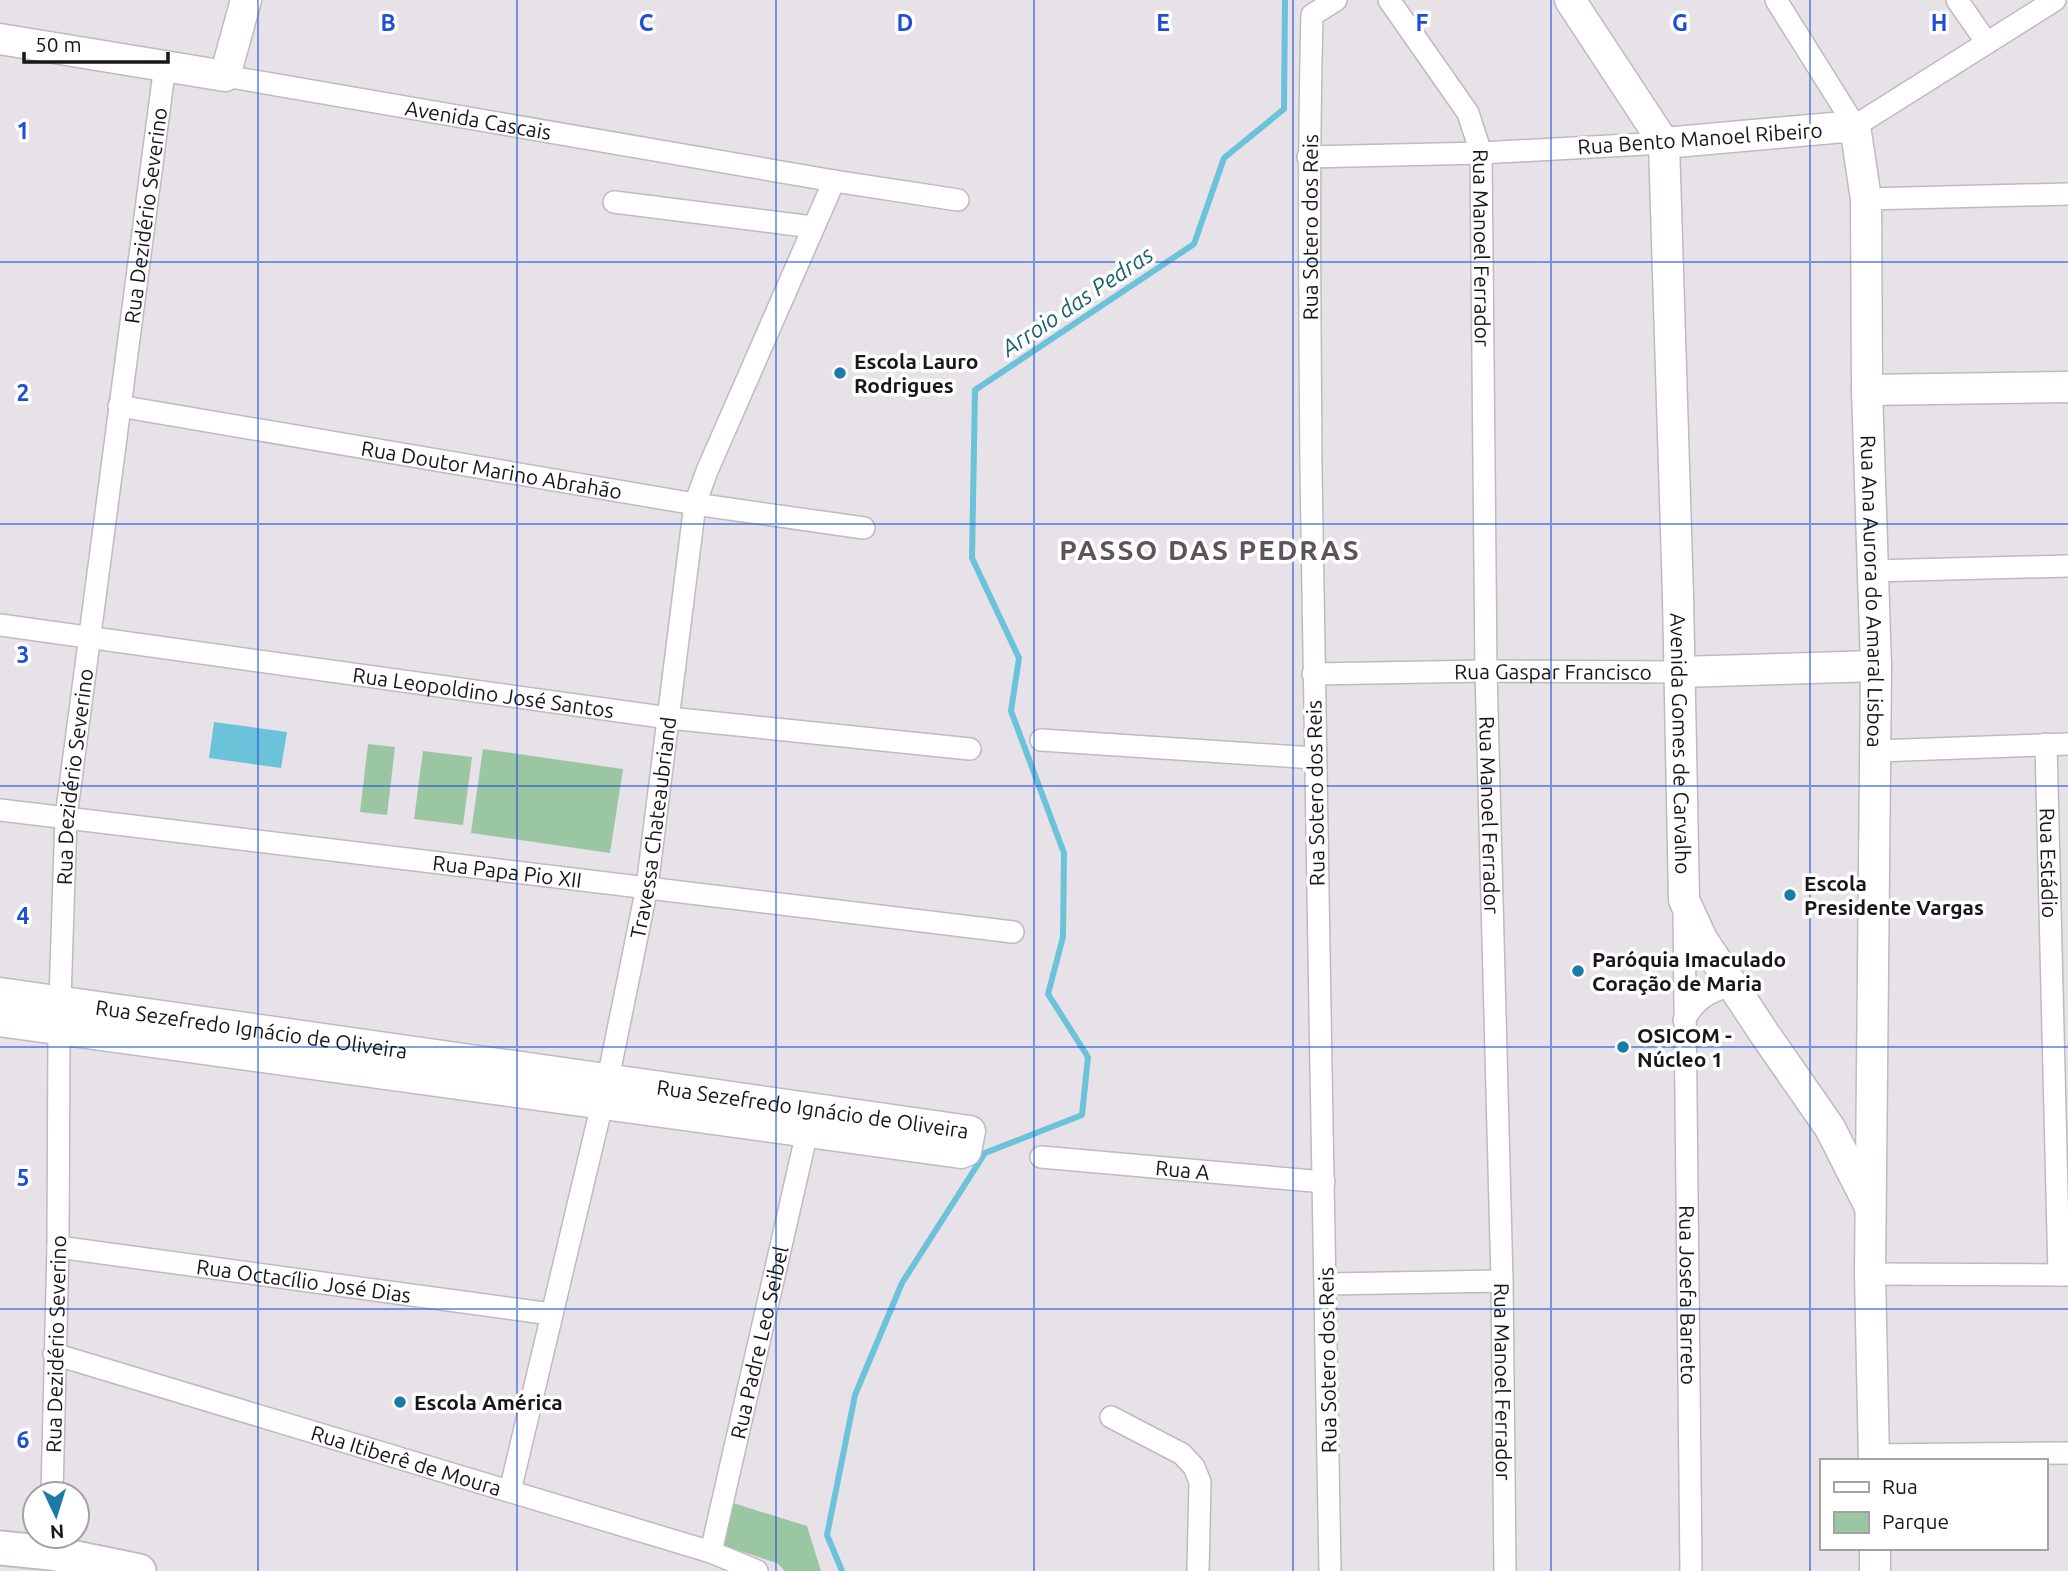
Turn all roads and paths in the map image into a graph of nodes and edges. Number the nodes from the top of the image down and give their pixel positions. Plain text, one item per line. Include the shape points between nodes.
1 (246, 0) edge
2 (1336, 0) edge
3 (1389, 0) edge
4 (1570, 0) edge
5 (1776, 0) edge
6 (1957, 0) edge
7 (2055, 0) edge
8 (0, 39) edge
9 (1987, 43) junction
10 (165, 65) junction
11 (225, 76) junction
12 (1856, 126) junction
13 (1664, 143) junction
14 (1481, 153) junction
15 (1308, 157) junction
16 (834, 181) junction
17 (2068, 194) edge
18 (1866, 199) junction
19 (958, 200) dead end
20 (614, 202) dead end
21 (813, 227) junction
22 (2068, 387) edge
23 (1867, 390) junction
24 (119, 406) junction
25 (695, 504) junction
26 (864, 528) dead end
27 (2068, 566) edge
28 (1872, 571) junction
29 (0, 625) edge
30 (88, 637) junction
31 (1876, 666) junction
32 (1486, 671) junction
33 (1680, 672) junction
34 (1313, 674) junction
35 (669, 718) junction
36 (1041, 740) dead end
37 (2046, 744) junction
38 (2068, 744) edge
39 (970, 749) dead end
40 (1877, 751) junction
41 (1314, 758) junction
42 (0, 810) edge
43 (66, 817) junction
44 (647, 887) junction
45 (1684, 900) junction
46 (1013, 932) dead end
47 (1733, 986) junction
48 (0, 993) edge
49 (60, 1014) junction
50 (1684, 1020) junction
51 (0, 1021) edge
52 (606, 1090) junction
53 (2061, 1104) edge
54 (807, 1132) junction
55 (1041, 1157) dead end
56 (1324, 1182) junction
57 (1871, 1208) junction
58 (58, 1247) junction
59 (1870, 1274) junction
60 (2063, 1275) edge
61 (1502, 1281) junction
62 (1327, 1284) junction
63 (551, 1314) junction
64 (54, 1354) junction
65 (1111, 1418) dead end
66 (2068, 1452) edge
67 (1874, 1458) edge
68 (52, 1480) edge
69 (510, 1491) junction
70 (21, 1546) edge
71 (0, 1548) edge
72 (71, 1550) edge
73 (1875, 1550) edge
74 (711, 1552) junction
75 (139, 1571) edge
76 (757, 1571) edge
77 (1198, 1571) edge
78 (1330, 1571) edge
79 (1505, 1571) edge
80 (1691, 1571) edge
81 (1875, 1571) edge

1 - 11 street
2 - 15 street, Rua Sotero dos Reis via 1312,15
3 - 14 street, Rua Manoel Ferrador via 1468,113
4 - 13 street
5 - 12 street, Rua Ana Aurora do Amaral Lisboa
6 - 9 street
7 - 9 street, Rua Bento Manoel Ribeiro
8 - 10 street, Avenida Cascais
9 - 12 street, Rua Bento Manoel Ribeiro
10 - 11 street, Avenida Cascais
10 - 24 street, Rua Dezidério Severino
11 - 16 street, Avenida Cascais
12 - 13 street, Rua Bento Manoel Ribeiro
12 - 18 street, Rua Ana Aurora do Amaral Lisboa
13 - 14 street, Rua Bento Manoel Ribeiro
13 - 33 street, Avenida Gomes de Carvalho
14 - 15 street, Rua Bento Manoel Ribeiro
14 - 32 street, Rua Manoel Ferrador
15 - 34 street, Rua Sotero dos Reis
16 - 19 street, Avenida Cascais
16 - 21 street, Travessa Chateaubriand
17 - 18 street
18 - 23 street, Rua Ana Aurora do Amaral Lisboa
20 - 21 street
21 - 25 street, Travessa Chateaubriand
22 - 23 street
23 - 28 street, Rua Ana Aurora do Amaral Lisboa
24 - 25 street, Rua Doutor Marino Abrahão
24 - 30 street, Rua Dezidério Severino
25 - 26 street, Rua Doutor Marino Abrahão
25 - 35 street, Travessa Chateaubriand
27 - 28 street
28 - 31 street, Rua Ana Aurora do Amaral Lisboa
29 - 30 street, Rua Leopoldino José Santos
30 - 35 street, Rua Leopoldino José Santos
30 - 43 street, Rua Dezidério Severino
31 - 33 street, Rua Gaspar Francisco
31 - 40 street, Rua Ana Aurora do Amaral Lisboa
32 - 33 street, Rua Gaspar Francisco
32 - 34 street, Rua Gaspar Francisco
32 - 61 street, Rua Manoel Ferrador
33 - 45 street, Avenida Gomes de Carvalho
34 - 41 street, Rua Sotero dos Reis
35 - 39 street, Rua Leopoldino José Santos
35 - 44 street, Travessa Chateaubriand
36 - 41 street
37 - 38 street
37 - 40 street
37 - 53 street, Rua Estádio
40 - 57 street, Rua Ana Aurora do Amaral Lisboa
41 - 56 street, Rua Sotero dos Reis
42 - 43 street, Rua Papa Pio XII
43 - 44 street, Rua Papa Pio XII
43 - 49 street, Rua Dezidério Severino
44 - 46 street, Rua Papa Pio XII
44 - 52 street, Travessa Chateaubriand
45 - 47 street, Avenida Gomes de Carvalho via 1702,939
45 - 50 street, Rua Josefa Barreto
47 - 50 street via 1707,994
47 - 57 street, Avenida Gomes de Carvalho via 1830,1128
48 - 49 street, Rua Sezefredo Ignácio de Oliveira
49 - 51 street, Rua Sezefredo Ignácio de Oliveira
49 - 52 street, Rua Sezefredo Ignácio de Oliveira
49 - 58 street, Rua Dezidério Severino
50 - 80 street, Rua Josefa Barreto
52 - 54 street, Rua Sezefredo Ignácio de Oliveira
52 - 54 street, Rua Sezefredo Ignácio de Oliveira via 970,1131 971,1136 961,1153
52 - 63 street, Travessa Chateaubriand
53 - 60 street, Rua Estádio
54 - 74 street, Rua Padre Leo Seibel
55 - 56 street, Rua A
56 - 62 street, Rua Sotero dos Reis
57 - 59 street, Avenida Gomes de Carvalho
58 - 63 street, Rua Octacílio José Dias
58 - 64 street, Rua Dezidério Severino
59 - 60 street
59 - 67 street, Avenida Gomes de Carvalho
61 - 62 street
61 - 79 street, Rua Manoel Ferrador
62 - 78 street, Rua Sotero dos Reis
63 - 69 street, Travessa Chateaubriand
64 - 68 street, Rua Dezidério Severino
64 - 69 street, Rua Itiberê de Moura
65 - 77 street via 1182,1454 1194,1467 1200,1482
66 - 67 street
69 - 74 street, Rua Itiberê de Moura
70 - 71 main road
72 - 75 main road
73 - 81 street
74 - 76 street, Rua Itiberê de Moura

